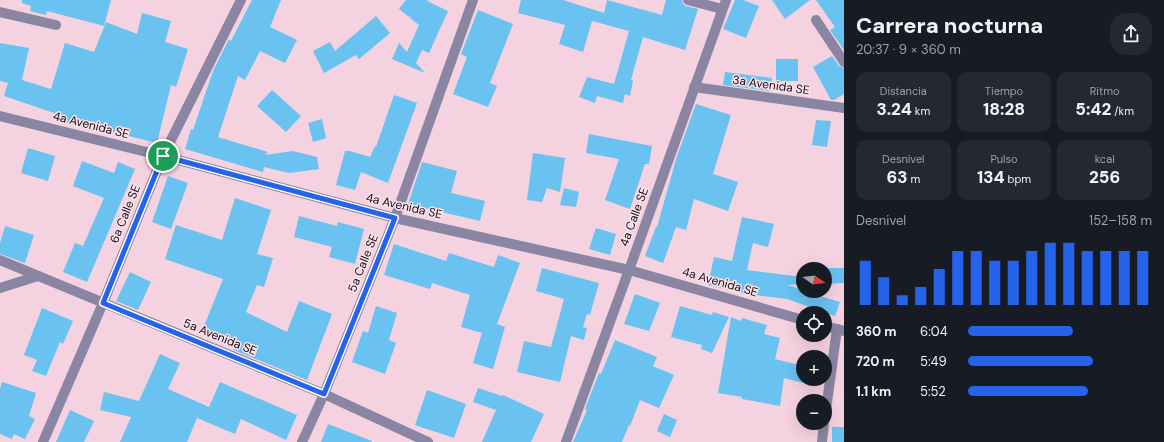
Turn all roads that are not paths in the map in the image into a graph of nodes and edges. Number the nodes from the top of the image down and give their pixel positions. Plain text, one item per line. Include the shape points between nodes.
1 (241, 0) edge
2 (473, 0) edge
3 (688, 0) edge
4 (724, 4) edge
5 (0, 12) edge
6 (816, 20) dead end
7 (56, 25) dead end
8 (844, 62) edge
9 (694, 87) junction
10 (844, 108) edge
11 (0, 116) edge
12 (163, 156) junction
13 (395, 218) junction
14 (0, 260) edge
15 (629, 270) junction
16 (38, 276) junction
17 (0, 288) edge
18 (103, 303) junction
19 (796, 318) edge
20 (841, 330) edge
21 (324, 394) junction
22 (829, 394) edge
23 (823, 430) edge
24 (43, 442) edge
25 (302, 442) edge
26 (428, 442) edge
27 (566, 442) edge
28 (822, 442) edge

1 - 12 street, 6a Calle SE
2 - 13 street, 5a Calle SE
3 - 4 street
4 - 9 street, 4a Calle SE
5 - 7 street
6 - 8 street
9 - 10 street, 3a Avenida SE
9 - 15 street, 4a Calle SE
11 - 12 street, 4a Avenida SE
12 - 13 street, 4a Avenida SE
12 - 18 street, 6a Calle SE
13 - 15 street, 4a Avenida SE
13 - 21 street, 5a Calle SE
14 - 16 street, 5a Avenida SE
15 - 19 street, 4a Avenida SE
15 - 27 street, 4a Calle SE
16 - 17 street
16 - 18 street, 5a Avenida SE
18 - 21 street, 5a Avenida SE
18 - 24 street, 6a Calle SE
20 - 22 street
21 - 25 street, 5a Calle SE
21 - 26 street, 5a Avenida SE
23 - 28 street

